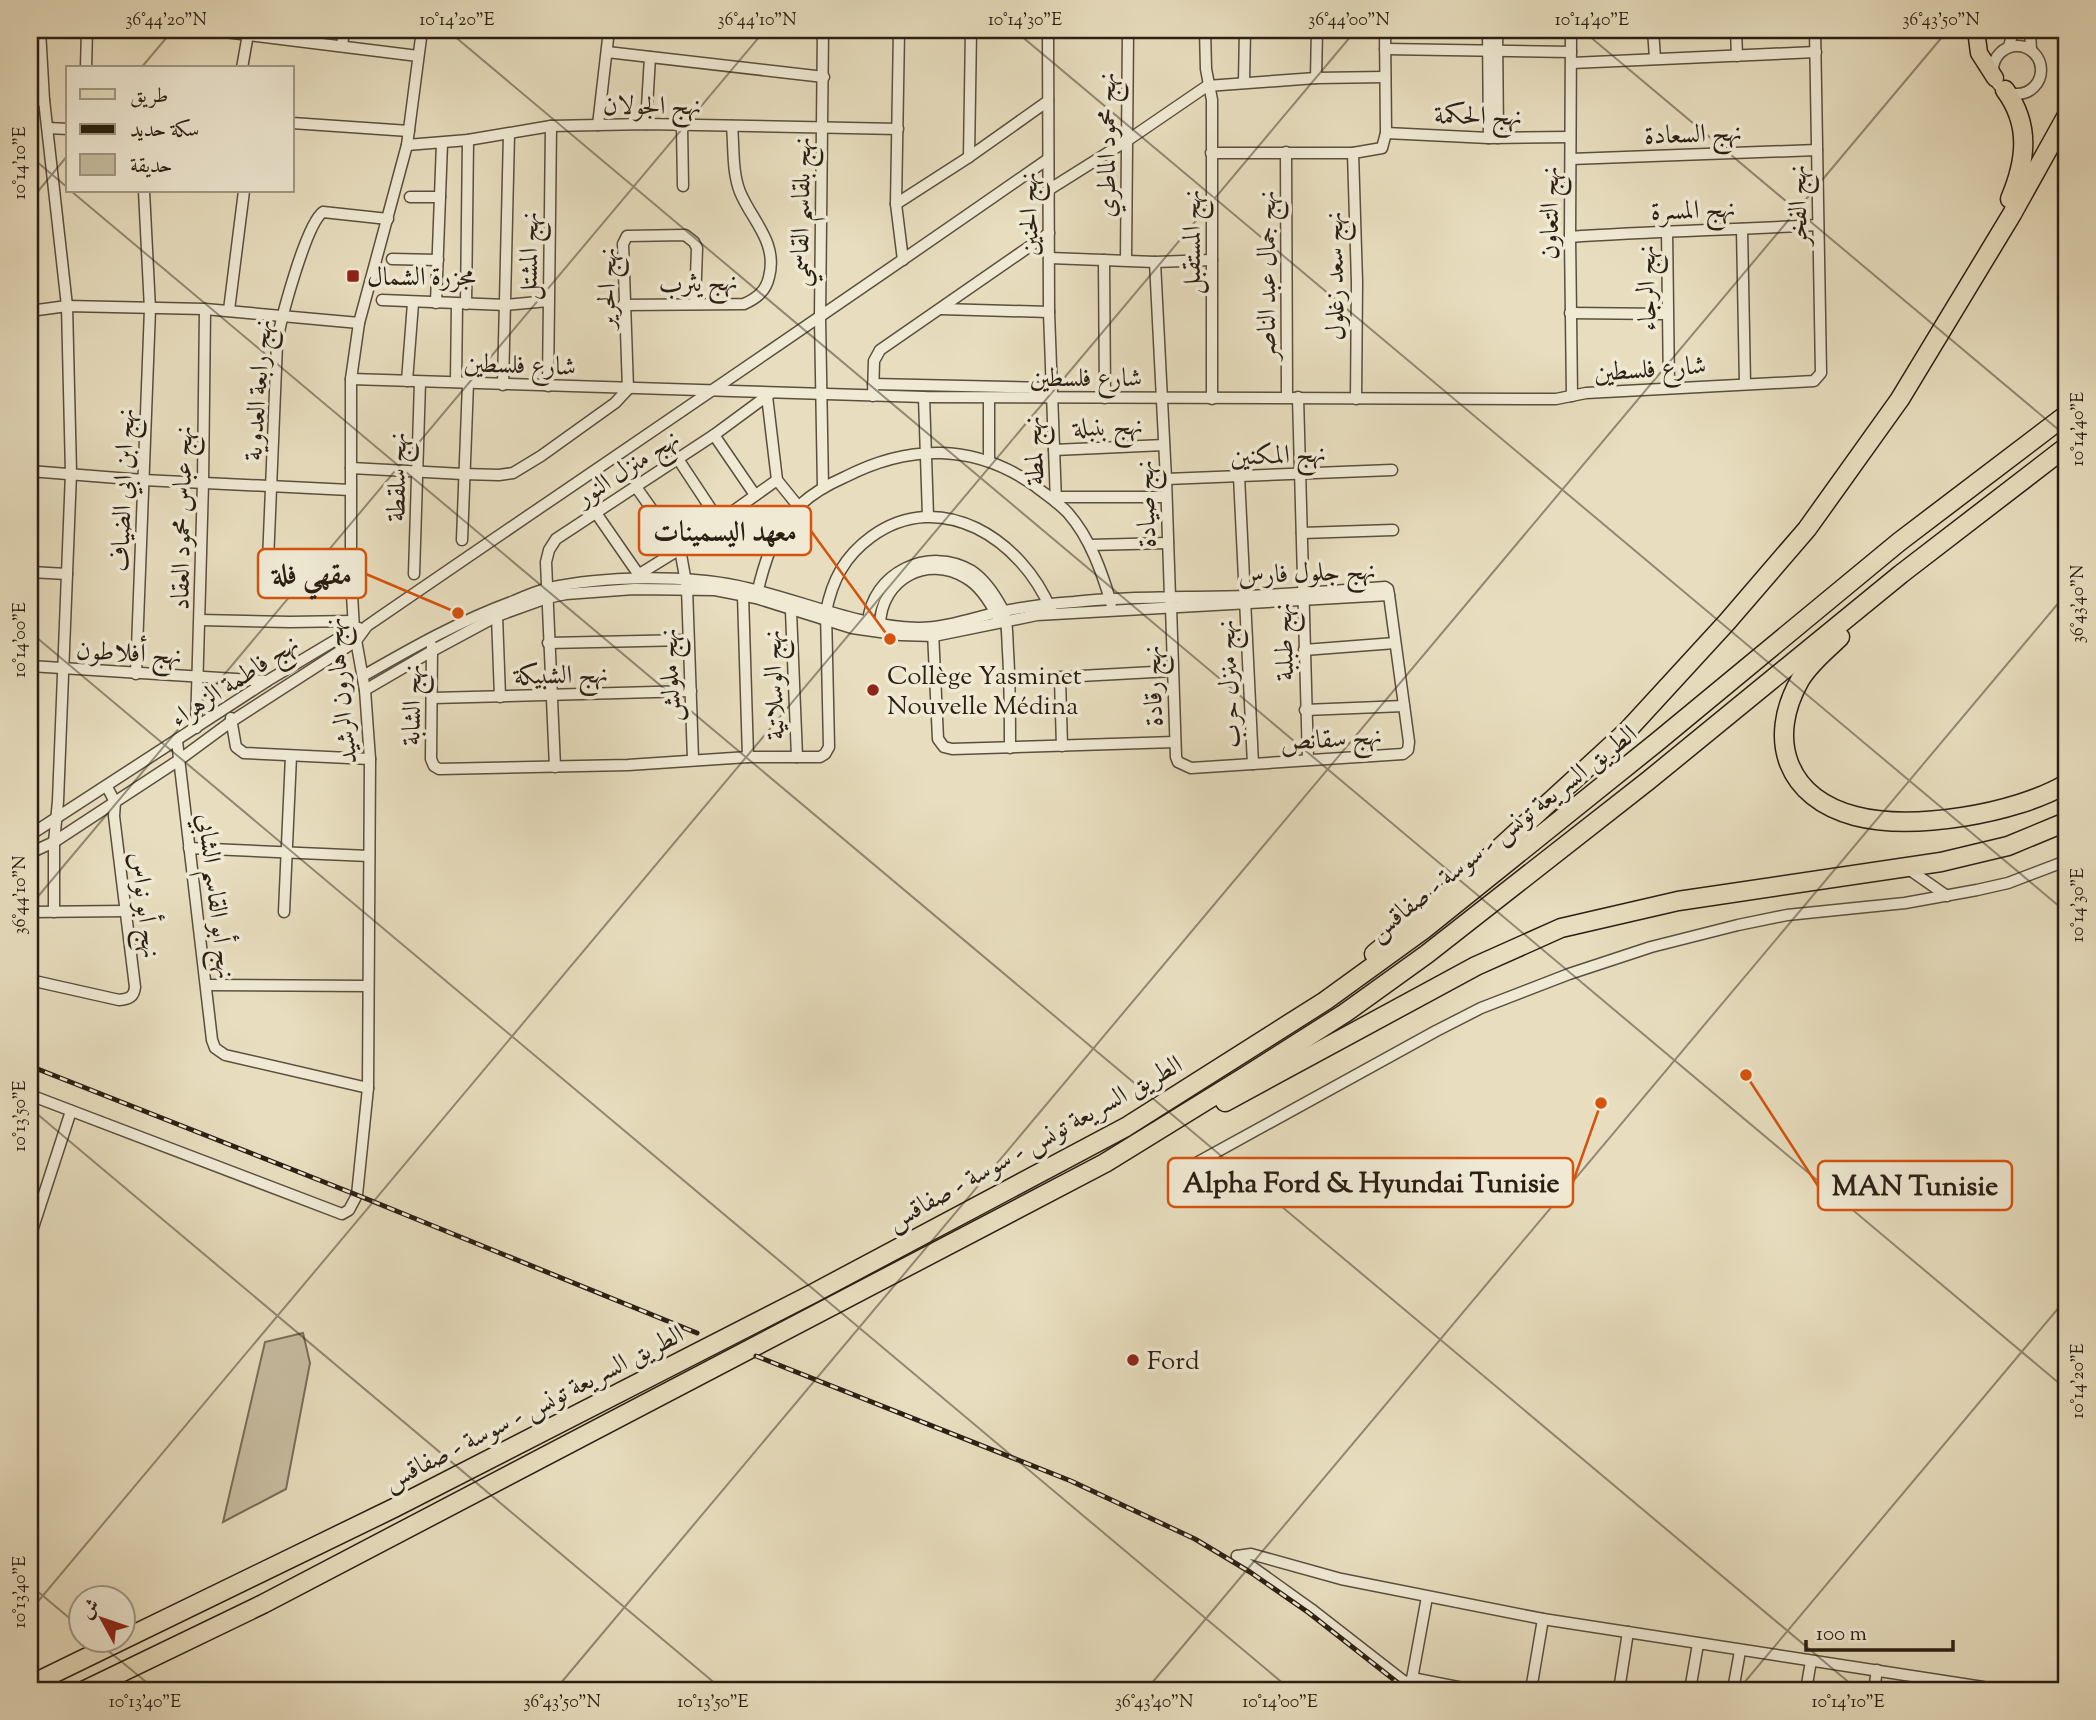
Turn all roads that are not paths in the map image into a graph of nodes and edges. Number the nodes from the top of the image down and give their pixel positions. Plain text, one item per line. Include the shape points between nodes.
1 (40, 30) edge
2 (87, 30) edge
3 (212, 30) edge
4 (344, 30) edge
5 (422, 30) edge
6 (609, 30) edge
7 (823, 30) edge
8 (899, 30) edge
9 (971, 30) edge
10 (1048, 30) edge
11 (1128, 30) edge
12 (1205, 30) edge
13 (1245, 30) edge
14 (1317, 30) edge
15 (1385, 30) edge
16 (1488, 30) edge
17 (1497, 30) edge
18 (1571, 30) edge
19 (1653, 30) edge
20 (1736, 30) edge
21 (1815, 30) edge
22 (1976, 30) edge
23 (2012, 30) edge
24 (2030, 30) edge
25 (247, 34) junction
26 (277, 34) edge
27 (342, 46) junction
28 (2010, 47) junction
29 (1385, 49) junction
30 (2031, 50) junction
31 (1492, 51) junction
32 (607, 52) junction
33 (1816, 52) junction
34 (418, 56) junction
35 (650, 57) junction
36 (1571, 57) junction
37 (1737, 57) junction
38 (1655, 58) junction
39 (86, 66) edge
40 (243, 66) edge
41 (824, 77) junction
42 (1385, 77) junction
43 (1316, 78) junction
44 (1244, 82) junction
45 (2000, 84) junction
46 (1210, 85) junction
47 (44, 100) junction
48 (1048, 101) junction
49 (30, 102) edge
50 (2066, 117) edge
51 (294, 123) edge
52 (646, 124) junction
53 (598, 125) junction
54 (551, 126) junction
55 (682, 126) junction
56 (732, 126) junction
57 (48, 128) junction
58 (822, 128) junction
59 (898, 129) junction
60 (66, 130) edge
61 (409, 131) junction
62 (509, 134) junction
63 (1386, 134) junction
64 (1570, 137) junction
65 (1494, 138) junction
66 (468, 140) junction
67 (1128, 140) junction
68 (442, 143) junction
69 (407, 145) junction
70 (1817, 149) junction
71 (1286, 152) junction
72 (1211, 153) junction
73 (1353, 153) junction
74 (970, 157) junction
75 (1048, 159) junction
76 (1570, 159) junction
77 (683, 186) dead end
78 (1050, 189) junction
79 (144, 192) edge
80 (244, 192) edge
81 (410, 197) dead end
82 (440, 197) junction
83 (896, 204) junction
84 (388, 219) junction
85 (1818, 225) junction
86 (1742, 229) junction
87 (1667, 230) junction
88 (1049, 233) junction
89 (1570, 237) junction
90 (1992, 247) junction
91 (1049, 258) junction
92 (392, 259) dead end
93 (438, 260) junction
94 (903, 260) junction
95 (1126, 260) junction
96 (1212, 260) junction
97 (1104, 261) junction
98 (1155, 262) junction
99 (382, 300) dead end
100 (548, 301) junction
101 (413, 303) junction
102 (436, 303) junction
103 (462, 304) junction
104 (695, 304) junction
105 (506, 305) junction
106 (623, 305) junction
107 (67, 306) junction
108 (150, 309) junction
109 (205, 309) junction
110 (941, 309) junction
111 (229, 310) junction
112 (30, 311) edge
113 (1048, 312) junction
114 (1570, 313) junction
115 (1667, 314) junction
116 (282, 316) junction
117 (820, 318) junction
118 (359, 323) junction
119 (1819, 378) joint
120 (351, 379) junction
121 (407, 381) junction
122 (419, 382) junction
123 (456, 382) junction
124 (468, 383) junction
125 (503, 384) junction
126 (873, 384) junction
127 (1745, 384) junction
128 (548, 386) junction
129 (1668, 388) junction
130 (628, 389) junction
131 (709, 391) junction
132 (1051, 393) junction
133 (820, 394) junction
134 (769, 395) junction
135 (873, 396) junction
136 (1572, 396) junction
137 (924, 397) junction
138 (1287, 397) junction
139 (1298, 397) junction
140 (989, 398) junction
141 (1105, 398) junction
142 (1160, 399) junction
143 (1212, 399) junction
144 (1356, 399) junction
145 (2066, 415) edge
146 (714, 435) junction
147 (1164, 445) junction
148 (2066, 447) edge
149 (1054, 450) junction
150 (926, 452) junction
151 (678, 459) junction
152 (989, 461) junction
153 (351, 468) junction
154 (1392, 470) dead end
155 (30, 471) edge
156 (416, 472) junction
157 (71, 473) junction
158 (463, 474) junction
159 (1301, 475) junction
160 (1239, 476) junction
161 (1166, 479) junction
162 (143, 480) junction
163 (777, 480) junction
164 (203, 483) junction
165 (271, 487) junction
166 (636, 487) junction
167 (822, 488) junction
168 (350, 490) junction
169 (755, 495) junction
170 (1166, 497) junction
171 (1056, 499) junction
172 (798, 506) junction
173 (596, 513) junction
174 (928, 516) junction
175 (719, 521) junction
176 (1393, 530) dead end
177 (1302, 533) junction
178 (462, 540) dead end
179 (1168, 543) junction
180 (1090, 545) junction
181 (680, 549) junction
182 (268, 561) dead end
183 (30, 572) edge
184 (415, 573) dead end
185 (67, 574) junction
186 (1901, 574) junction
187 (640, 577) junction
188 (686, 583) junction
189 (547, 593) junction
190 (743, 595) junction
191 (757, 595) junction
192 (1302, 596) junction
193 (1245, 599) junction
194 (1170, 602) junction
195 (1112, 604) junction
196 (1051, 609) junction
197 (791, 611) junction
198 (497, 616) junction
199 (826, 617) junction
200 (1002, 619) junction
201 (200, 620) junction
202 (868, 623) junction
203 (354, 625) junction
204 (880, 625) junction
205 (367, 626) junction
206 (933, 632) junction
207 (432, 637) junction
208 (688, 640) junction
209 (356, 641) junction
210 (548, 643) junction
211 (1395, 643) junction
212 (432, 650) junction
213 (1304, 650) junction
214 (30, 666) edge
215 (64, 669) junction
216 (1172, 671) junction
217 (136, 674) junction
218 (363, 676) junction
219 (197, 677) junction
220 (1060, 679) junction
221 (1009, 680) junction
222 (267, 681) junction
223 (365, 690) junction
224 (691, 691) junction
225 (500, 697) junction
226 (552, 697) junction
227 (432, 698) junction
228 (1404, 706) junction
229 (230, 707) junction
230 (1305, 709) junction
231 (232, 721) junction
232 (196, 728) junction
233 (177, 741) junction
234 (1175, 741) junction
235 (1062, 746) junction
236 (1010, 748) junction
237 (291, 755) junction
238 (748, 757) junction
239 (797, 757) junction
240 (370, 759) junction
241 (693, 759) junction
242 (179, 760) junction
243 (1308, 760) junction
244 (1178, 762) joint
245 (1253, 764) junction
246 (555, 767) junction
247 (2066, 784) edge
248 (107, 787) junction
249 (94, 795) junction
250 (115, 802) junction
251 (103, 810) junction
252 (114, 816) junction
253 (55, 820) junction
254 (2066, 822) edge
255 (30, 835) edge
256 (54, 842) junction
257 (189, 848) junction
258 (30, 853) edge
259 (286, 853) junction
260 (369, 856) junction
261 (2066, 860) edge
262 (1905, 867) junction
263 (1947, 896) junction
264 (126, 911) junction
265 (30, 912) edge
266 (54, 912) junction
267 (285, 912) dead end
268 (30, 980) edge
269 (207, 985) junction
270 (368, 986) junction
271 (1325, 1000) junction
272 (368, 1088) junction
273 (30, 1095) edge
274 (71, 1111) junction
275 (1191, 1166) dead end
276 (30, 1237) edge
277 (629, 1412) junction
278 (1427, 1597) junction
279 (1543, 1619) junction
280 (1628, 1632) junction
281 (1698, 1644) junction
282 (1740, 1651) junction
283 (1811, 1661) junction
284 (1877, 1670) junction
285 (1409, 1681) junction
286 (30, 1685) edge
287 (1948, 1687) edge
288 (1983, 1687) dead end
289 (85, 1690) edge
290 (1415, 1690) edge
291 (1474, 1690) edge
292 (1531, 1690) edge
293 (1619, 1690) edge
294 (1690, 1690) edge
295 (1733, 1690) edge
296 (1806, 1690) edge
297 (1874, 1690) edge

1 - 47 street
2 - 39 street
3 - 25 street
4 - 27 street
5 - 34 street, نهج هارون الرشيد
6 - 32 street
7 - 41 street, نهج بلقاسم القاسمي
8 - 59 street
9 - 74 street
10 - 48 street, نهج الحنين
11 - 67 street, نهج محمود الماطري
12 - 46 street, نهج المستقبل
13 - 44 street
14 - 43 street
15 - 29 street
16 - 31 street
17 - 31 street
18 - 36 street, نهج التعاون
19 - 38 street
20 - 37 street
21 - 33 street, نهج الفخر
22 - 45 main road via 1979,53
23 - 28 street
24 - 30 street
25 - 26 street
25 - 40 street
26 - 27 street
27 - 34 street
28 - 30 street
28 - 45 street via 1997,56 1993,71
29 - 31 street
29 - 42 street
30 - 45 street via 2040,63 2040,79 2021,93
31 - 36 street
31 - 65 street
32 - 35 street
32 - 53 street
33 - 37 street
33 - 70 street, نهج الفخر
34 - 61 street, نهج هارون الرشيد
35 - 41 street
35 - 52 street
36 - 38 street
36 - 64 street, نهج التعاون
37 - 38 street
41 - 58 street, نهج بلقاسم القاسمي
42 - 43 street
42 - 63 street
43 - 44 street
44 - 46 street
45 - 90 highway via 2022,123 2024,150 2018,181
46 - 67 street
46 - 72 street, نهج المستقبل
47 - 49 street
47 - 57 street
48 - 74 street
48 - 75 street, نهج الحنين
50 - 90 highway
51 - 61 street
52 - 53 street, نهج الجولان
52 - 55 street, نهج الجولان
53 - 54 street, نهج الجولان
54 - 62 street, نهج الجولان
54 - 100 street, نهج المشتل
55 - 56 street, نهج الجولان
55 - 77 street
56 - 58 street, نهج الجولان
56 - 104 street, نهج يثرب via 740,192 770,246 772,266 767,286 755,299
57 - 60 street
57 - 107 street
58 - 59 street, نهج الجولان
58 - 117 street, نهج بلقاسم القاسمي
59 - 83 street
61 - 69 street, نهج هارون الرشيد
62 - 66 street, نهج الجولان
62 - 105 street
63 - 65 street, نهج الحكمة
63 - 73 street via 1382,148
64 - 65 street, نهج الحكمة
64 - 76 street, نهج التعاون
66 - 68 street, نهج الجولان
66 - 103 street
67 - 78 street
67 - 95 street, نهج محمود الماطري
68 - 69 street, نهج الجولان
68 - 82 street
69 - 84 street, نهج هارون الرشيد
70 - 76 street, نهج السعادة
70 - 85 street, نهج الفخر
71 - 72 street
71 - 73 street
71 - 138 street, نهج جمال عبد الناصر
72 - 96 street, نهج المستقبل
73 - 144 street, نهج سعد زغلول
74 - 83 street
75 - 78 street, نهج الحنين
75 - 94 street
76 - 89 street, نهج التعاون
78 - 88 street, نهج الحنين
79 - 108 street, نهج ابن ابي الضياف
80 - 111 street
81 - 82 street
82 - 93 street
83 - 94 street
84 - 116 street, نهج رابعة العدوية via 328,211 318,215
84 - 118 street, نهج هارون الرشيد
85 - 86 street, نهج المسرة
85 - 119 street, نهج الفخر
86 - 87 street, نهج المسرة
86 - 127 street
87 - 89 street, نهج المسرة
87 - 115 street, نهج الرجاء
88 - 91 street, نهج الحنين
88 - 110 street
89 - 114 street, نهج التعاون
90 - 271 highway via 1900,399 1827,503 1711,640 1563,792
91 - 97 street
91 - 113 street, نهج الحنين
92 - 93 street
93 - 102 street
94 - 117 street
95 - 97 street
95 - 98 street
96 - 98 street
96 - 143 street, نهج المستقبل
97 - 141 street
98 - 142 street, نهج صيادة
99 - 101 street
100 - 105 street
100 - 128 street, نهج المشتل
101 - 102 street
101 - 121 street
102 - 103 street
103 - 105 street
103 - 123 street
104 - 106 street, نهج يثرب
104 - 106 street, نهج الحرير via 694,242 685,236 631,234 623,244
105 - 125 street
106 - 130 street, نهج الحرير
107 - 108 street
107 - 112 street
107 - 157 street
108 - 109 street
108 - 162 street, نهج ابن ابي الضياف
109 - 111 street
109 - 164 street, نهج عباس محمود العقاد
110 - 113 street
110 - 126 street via 880,350 874,361
111 - 116 street
113 - 132 street, نهج الحنين
114 - 115 street
114 - 136 street, نهج التعاون
115 - 129 street, نهج الرجاء
116 - 118 street
116 - 165 street, نهج رابعة العدوية
117 - 131 street
117 - 133 street, نهج بلقاسم القاسمي
118 - 120 street, نهج هارون الرشيد
119 - 127 street, شارع فلسطين
120 - 121 street, شارع فلسطين
120 - 153 street, نهج هارون الرشيد
121 - 122 street, شارع فلسطين
122 - 123 street, شارع فلسطين
122 - 156 street, نهج سلقطة
123 - 124 street, شارع فلسطين
124 - 125 street, شارع فلسطين
124 - 158 street
125 - 128 street, شارع فلسطين
126 - 132 street
126 - 135 street
127 - 129 street, شارع فلسطين
128 - 130 street, شارع فلسطين
129 - 136 street, شارع فلسطين
130 - 131 street, شارع فلسطين
130 - 158 street via 526,467 499,475
131 - 134 street, شارع فلسطين
131 - 205 street
132 - 140 street, شارع فلسطين
132 - 141 street, شارع فلسطين
132 - 149 street, نهج لمطة
133 - 134 street, شارع فلسطين
133 - 135 street, شارع فلسطين
133 - 167 street, نهج بلقاسم القاسمي
134 - 146 street, نهج منزل النور
134 - 163 street
135 - 137 street, شارع فلسطين
136 - 144 street, شارع فلسطين
137 - 140 street, شارع فلسطين
137 - 150 street
138 - 139 street, شارع فلسطين
138 - 143 street, شارع فلسطين
139 - 144 street, شارع فلسطين
139 - 159 street, نهج طبلبة
140 - 152 street
141 - 142 street, شارع فلسطين
142 - 143 street, شارع فلسطين
142 - 147 street, نهج صيادة
145 - 271 highway, الطريق السريعة تونس - سوسة - صفاقس via 1899,542 1423,930
146 - 151 street, نهج منزل النور
146 - 169 street
147 - 149 street, نهج بنبلة
147 - 161 street, نهج صيادة
148 - 186 highway, الطريق السريعة تونس - سوسة - صفاقس
149 - 171 street, نهج لمطة
150 - 152 street
150 - 167 street via 870,465
150 - 174 street
151 - 166 street, نهج منزل النور
151 - 175 street
152 - 171 street
153 - 156 street
153 - 168 street, نهج هارون الرشيد
154 - 159 street, نهج المكنين
155 - 157 street
156 - 158 street
156 - 184 street, نهج سلقطة
157 - 162 street
157 - 185 street
158 - 178 street
159 - 160 street, نهج المكنين
159 - 177 street, نهج طبلبة
160 - 161 street, نهج المكنين
160 - 193 street, نهج منزل حرب
161 - 170 street, نهج صيادة
162 - 164 street
162 - 217 street, نهج ابن ابي الضياف
163 - 169 street
163 - 172 street
164 - 165 street
164 - 201 street, نهج عباس محمود العقاد
165 - 168 street
165 - 182 street, نهج رابعة العدوية
166 - 173 street, نهج منزل النور
166 - 181 street
167 - 172 street
168 - 203 street, نهج هارون الرشيد
169 - 175 street
170 - 171 street
170 - 179 street, نهج صيادة
171 - 180 street
172 - 191 street via 771,548
173 - 187 street
173 - 189 street, نهج منزل النور via 556,539 549,550
174 - 196 street via 951,519 997,538 1030,574
174 - 199 street via 901,521 860,545 836,577
175 - 181 street
176 - 177 street
177 - 192 street, نهج طبلبة
179 - 180 street
179 - 194 street, نهج صيادة
180 - 195 street
181 - 187 street
181 - 188 street, نهج ملولش
183 - 185 street
185 - 215 street
186 - 247 highway via 1811,666 1791,699 1785,721 1785,754 1807,790 1838,811 1903,821 1939,820 2007,807
186 - 277 highway, الطريق السريعة تونس - سوسة - صفاقس via 1649,780 1345,1013 1105,1163
187 - 188 street, نهج جلول فارس
187 - 189 street, نهج جلول فارس
188 - 189 street, نهج جلول فارس
188 - 190 street, نهج جلول فارس
188 - 191 street, نهج جلول فارس
188 - 208 street, نهج ملولش
189 - 198 street, نهج جلول فارس
189 - 207 street, نهج جلول فارس via 484,612
189 - 210 street, نهج منزل النور
190 - 191 street, نهج جلول فارس
190 - 238 street
191 - 197 street, نهج جلول فارس
191 - 199 street, نهج جلول فارس
192 - 193 street, نهج جلول فارس
192 - 211 street, نهج جلول فارس via 1389,595
192 - 213 street, نهج طبلبة
193 - 194 street, نهج جلول فارس
193 - 245 street, نهج منزل حرب
194 - 195 street, نهج جلول فارس
194 - 216 street, نهج رقادة
195 - 196 street, نهج جلول فارس
196 - 200 street, نهج جلول فارس
197 - 199 street, نهج جلول فارس
197 - 239 street, نهج الوسلاتية
198 - 212 street, نهج جلول فارس
198 - 225 street
199 - 202 street, نهج جلول فارس
199 - 206 street, نهج جلول فارس via 872,632
199 - 239 street via 828,747 820,757
200 - 202 street via 989,588 973,572 941,560 904,569 886,581 871,603
200 - 204 street via 966,578 927,569 891,589 881,606
200 - 206 street, نهج جلول فارس
200 - 221 street
201 - 203 street
201 - 219 street, نهج عباس محمود العقاد
202 - 204 street, نهج جلول فارس
203 - 205 street, نهج فاطمة الزهراء
203 - 209 street, نهج هارون الرشيد
203 - 222 street, نهج فاطمة الزهراء
204 - 206 street, نهج جلول فارس
205 - 209 street, نهج فاطمة الزهراء
206 - 236 street via 938,740 952,749
207 - 212 street, نهج الشابة
207 - 218 street, نهج جلول فارس
208 - 210 street
208 - 224 street, نهج ملولش
209 - 218 street, نهج هارون الرشيد
209 - 231 street, نهج فاطمة الزهراء
210 - 226 street, نهج منزل النور
211 - 213 street
211 - 228 street
212 - 223 street, نهج جلول فارس
212 - 227 street, نهج الشابة
213 - 230 street, نهج طبلبة
214 - 215 street, نهج أفلاطون
215 - 217 street, نهج أفلاطون
215 - 253 street
216 - 220 street
216 - 234 street, نهج رقادة
217 - 219 street, نهج أفلاطون
218 - 223 street, نهج هارون الرشيد
219 - 222 street, نهج أفلاطون
219 - 232 street, نهج عباس محمود العقاد
220 - 221 street
220 - 235 street
221 - 236 street
222 - 229 street, نهج فاطمة الزهراء
223 - 240 street, نهج هارون الرشيد
224 - 226 street, نهج الشبيكة
224 - 241 street, نهج ملولش
225 - 226 street, نهج الشبيكة
225 - 227 street, نهج الشبيكة
226 - 246 street, نهج منزل النور
227 - 246 street, نهج الشابة via 431,759 439,769
228 - 230 street
228 - 243 street, نهج سقانص via 1409,742 1403,754
229 - 231 street
229 - 232 street, نهج فاطمة الزهراء
230 - 243 street, نهج طبلبة
231 - 237 street via 236,747 243,753
231 - 242 street, نهج فاطمة الزهراء
232 - 233 street, نهج فاطمة الزهراء
233 - 242 street, نهج أبو القاسم الشابي
233 - 248 street, نهج فاطمة الزهراء
234 - 235 street
234 - 244 street, نهج رقادة
235 - 236 street
237 - 240 street
237 - 259 street
238 - 239 street
238 - 241 street
240 - 260 street, نهج هارون الرشيد
241 - 246 street
242 - 250 street, نهج فاطمة الزهراء
242 - 257 street, نهج أبو القاسم الشابي
243 - 245 street, نهج سقانص
244 - 245 street, نهج سقانص via 1191,768
248 - 249 street, نهج فاطمة الزهراء
248 - 250 street
249 - 251 street
249 - 253 street, نهج فاطمة الزهراء
250 - 251 street, نهج فاطمة الزهراء
250 - 252 street, نهج أبو نواس
251 - 252 street
251 - 256 street, نهج فاطمة الزهراء
252 - 264 street, نهج أبو نواس
253 - 255 street, نهج فاطمة الزهراء
253 - 256 street
254 - 262 highway via 1985,852
256 - 258 street, نهج فاطمة الزهراء
256 - 266 street
257 - 259 street
257 - 269 street, نهج أبو القاسم الشابي
259 - 260 street
259 - 267 street
260 - 270 street, نهج هارون الرشيد
261 - 263 street via 2008,883
262 - 263 street
262 - 277 highway via 1678,901 1562,928 1476,965 1125,1158
263 - 275 street via 1787,915 1651,947 1569,974 1481,1008
264 - 266 street
264 - 268 street, نهج أبو نواس via 135,987 131,998 119,1000
265 - 266 street
269 - 270 street
269 - 272 street, نهج أبو القاسم الشابي via 212,1040 220,1053
270 - 272 street, نهج هارون الرشيد
271 - 286 highway, الطريق السريعة تونس - سوسة - صفاقس via 1126,1127 1055,1166 394,1508
272 - 274 street, نهج هارون الرشيد via 360,1187 349,1210 342,1214
273 - 274 street
274 - 276 street
277 - 289 highway, الطريق السريعة تونس - سوسة - صفاقس via 263,1604
278 - 279 street
278 - 285 street
278 - 285 street via 1251,1554 1237,1556
279 - 280 street
279 - 292 street
280 - 281 street
280 - 293 street
281 - 282 street
281 - 294 street
282 - 283 street
282 - 295 street
283 - 284 street
283 - 296 street
284 - 287 street
284 - 297 street
285 - 290 street
285 - 291 street
287 - 288 street

